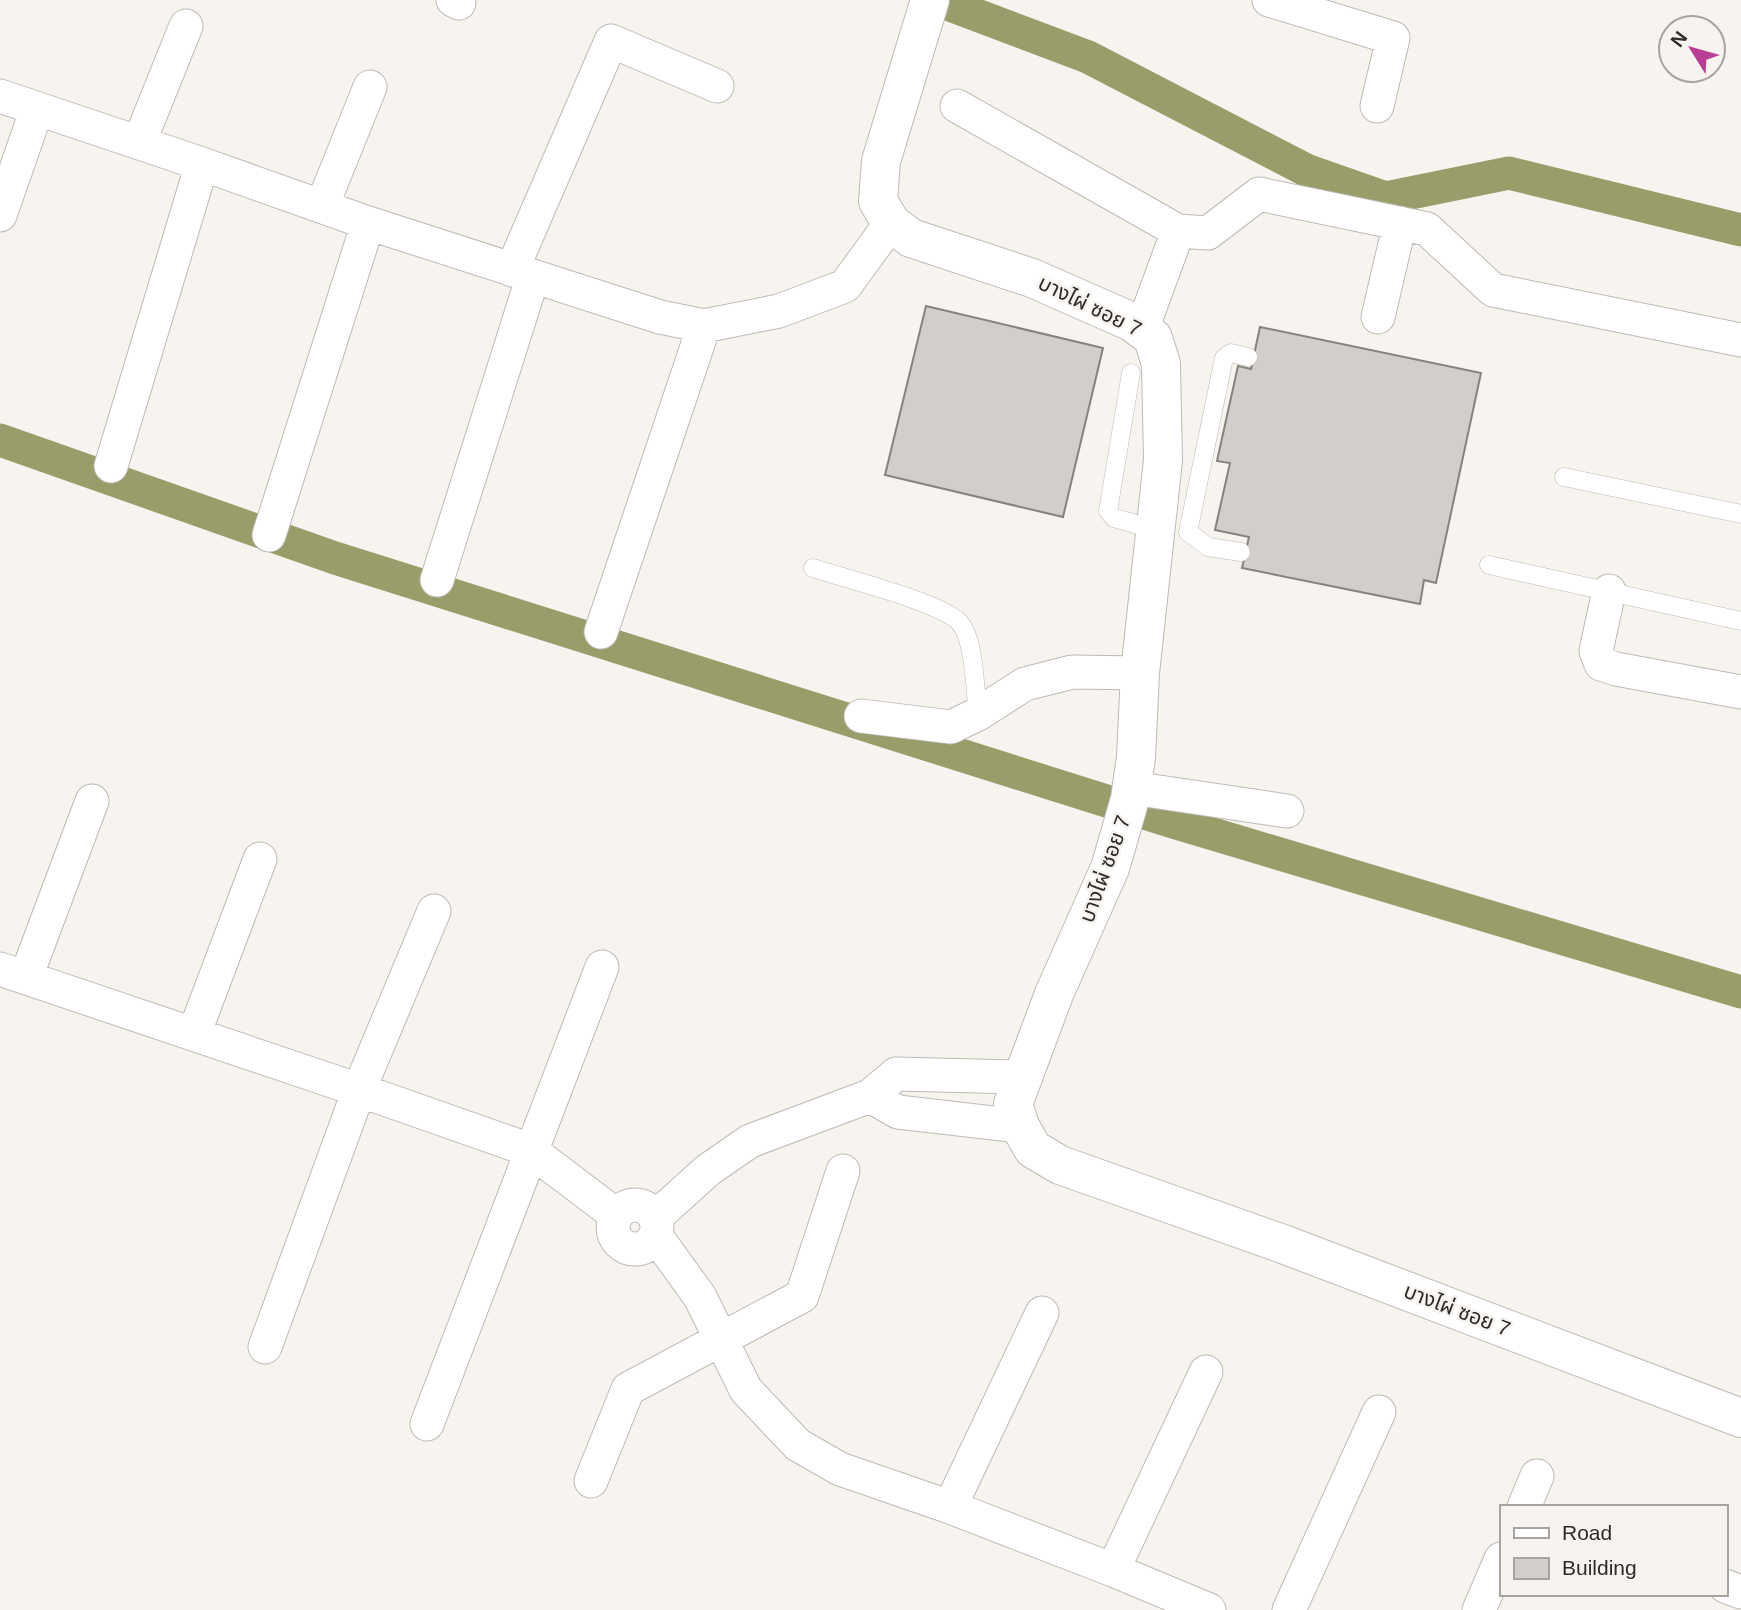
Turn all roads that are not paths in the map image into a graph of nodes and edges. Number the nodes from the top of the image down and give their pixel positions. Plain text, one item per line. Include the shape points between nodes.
1 (930, 0) edge
2 (1269, 0) edge
3 (186, 26) dead end
4 (717, 86) dead end
5 (370, 88) dead end
6 (0, 96) edge
7 (957, 106) dead end
8 (1377, 106) dead end
9 (37, 109) junction
10 (139, 143) junction
11 (202, 164) junction
12 (322, 206) junction
13 (0, 215) edge
14 (368, 223) junction
15 (891, 223) junction
16 (1399, 223) junction
17 (1178, 231) junction
18 (523, 273) junction
19 (1378, 317) dead end
20 (704, 326) junction
21 (1142, 329) junction
22 (1741, 340) edge
23 (1248, 357) dead end
24 (1131, 373) dead end
25 (111, 466) dead end
26 (1564, 477) dead end
27 (1741, 514) edge
28 (1172, 531) junction
29 (269, 535) dead end
30 (1241, 552) dead end
31 (1489, 565) dead end
32 (813, 568) dead end
33 (437, 580) dead end
34 (1609, 592) junction
35 (1741, 621) edge
36 (601, 632) dead end
37 (1140, 673) junction
38 (1741, 692) edge
39 (978, 714) junction
40 (860, 716) dead end
41 (93, 801) dead end
42 (1128, 803) junction
43 (1287, 811) dead end
44 (260, 859) dead end
45 (434, 911) dead end
46 (602, 967) dead end
47 (13, 973) edge
48 (194, 1034) junction
49 (1023, 1077) junction
50 (359, 1090) junction
51 (870, 1096) junction
52 (1020, 1126) junction
53 (530, 1150) junction
54 (843, 1171) dead end
55 (656, 1227) junction
56 (1042, 1313) dead end
57 (721, 1341) junction
58 (265, 1347) dead end
59 (1206, 1372) dead end
60 (1379, 1412) dead end
61 (1741, 1418) edge
62 (426, 1424) dead end
63 (1538, 1476) dead end
64 (591, 1481) dead end
65 (1525, 1505) edge
66 (950, 1507) junction
67 (1500, 1561) edge
68 (1113, 1570) junction
69 (1209, 1610) edge
70 (1289, 1610) edge
71 (1479, 1610) edge

1 - 15 street via 881,161 878,201
2 - 8 street via 1393,38
3 - 10 street
4 - 18 street via 611,41
5 - 12 street
6 - 9 street
7 - 17 street
9 - 10 street
9 - 13 street
10 - 11 street
11 - 12 street
11 - 25 street
12 - 14 street
14 - 18 street
14 - 29 street
15 - 20 street via 845,286 779,312
15 - 21 street, บางไผ่ ซอย 7 via 911,238 1032,278
16 - 17 street via 1259,194 1208,233
16 - 19 street
16 - 22 street via 1427,229 1493,290
17 - 21 street
18 - 20 street via 660,317
18 - 33 street
20 - 36 street
21 - 28 street, บางไผ่ ซอย 7 via 1153,338 1161,364 1163,460
23 - 28 lane via 1231,353 1224,358
24 - 28 lane via 1108,511 1114,519
26 - 27 lane
28 - 30 lane via 1208,547
28 - 37 street, บางไผ่ ซอย 7
31 - 34 lane
32 - 39 lane via 938,607 960,623 969,642
34 - 35 lane
34 - 38 street via 1596,651 1601,664
37 - 39 street via 1072,672 1025,684
37 - 42 street, บางไผ่ ซอย 7
39 - 40 street via 951,727
41 - 47 street
42 - 43 street
42 - 49 street, บางไผ่ ซอย 7 via 1110,868 1054,993
44 - 48 street
45 - 50 street
46 - 53 street
47 - 48 street
48 - 50 street
49 - 51 street via 896,1074
49 - 52 street, บางไผ่ ซอย 7 via 1013,1104
50 - 53 street
50 - 58 street
51 - 52 street via 898,1112
51 - 55 street via 750,1141 708,1170
52 - 61 street, บางไผ่ ซอย 7 via 1033,1149 1060,1165 1283,1244
53 - 55 street via 617,1216 614,1233 624,1246 642,1248 650,1243
53 - 62 street
54 - 57 street via 802,1296
55 - 57 street via 700,1297
56 - 66 street
57 - 64 street via 628,1389
57 - 66 street via 746,1390 798,1445 840,1469
59 - 68 street
60 - 70 street
63 - 65 street
66 - 68 street
67 - 71 street
68 - 69 street

